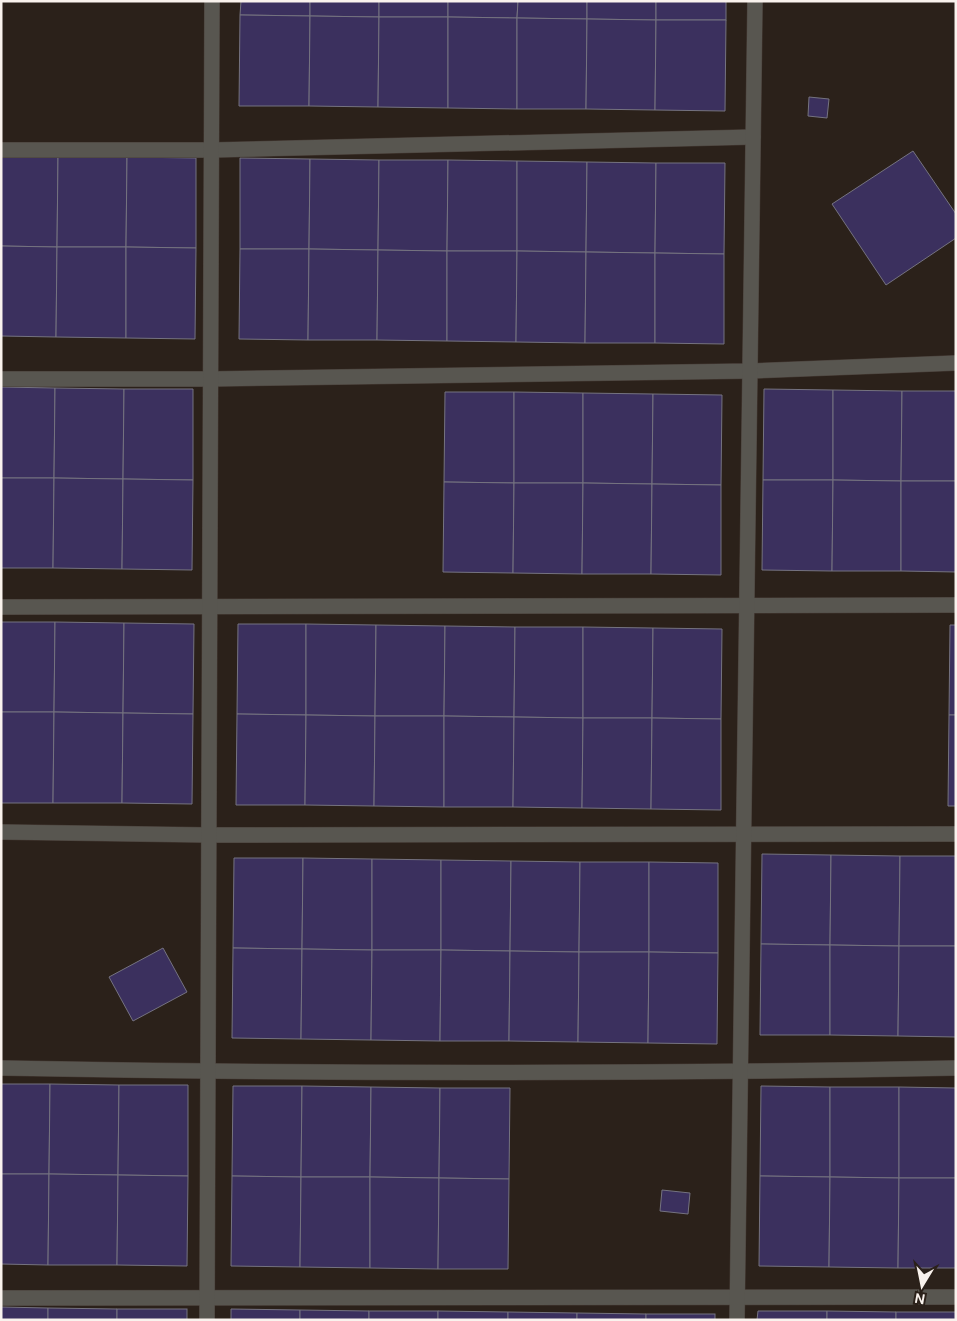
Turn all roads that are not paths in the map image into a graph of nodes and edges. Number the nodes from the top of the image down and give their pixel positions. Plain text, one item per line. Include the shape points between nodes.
1 (212, 1) edge
2 (755, 1) edge
3 (753, 137) junction
4 (1, 150) edge
5 (212, 150) junction
6 (956, 363) edge
7 (750, 370) junction
8 (210, 378) junction
9 (1, 379) edge
10 (746, 605) junction
11 (956, 605) edge
12 (1, 607) edge
13 (210, 607) junction
14 (1, 832) edge
15 (743, 834) junction
16 (956, 834) edge
17 (208, 835) junction
18 (1, 1068) edge
19 (956, 1068) edge
20 (208, 1072) junction
21 (740, 1072) junction
22 (737, 1297) junction
23 (956, 1297) edge
24 (1, 1298) edge
25 (207, 1298) junction
26 (207, 1320) edge
27 (737, 1320) edge

1 - 5 street
2 - 3 street
3 - 5 street
3 - 7 street
4 - 5 street
5 - 8 street
6 - 7 street
7 - 8 street
7 - 10 street
8 - 9 street
8 - 13 street
10 - 11 street
10 - 13 street
10 - 15 street
12 - 13 street
13 - 17 street
14 - 17 street
15 - 16 street
15 - 17 street
15 - 21 street
17 - 20 street
18 - 20 street
19 - 21 street
20 - 21 street
20 - 25 street
21 - 22 street
22 - 23 street
22 - 25 street
22 - 27 street
24 - 25 street
25 - 26 street

